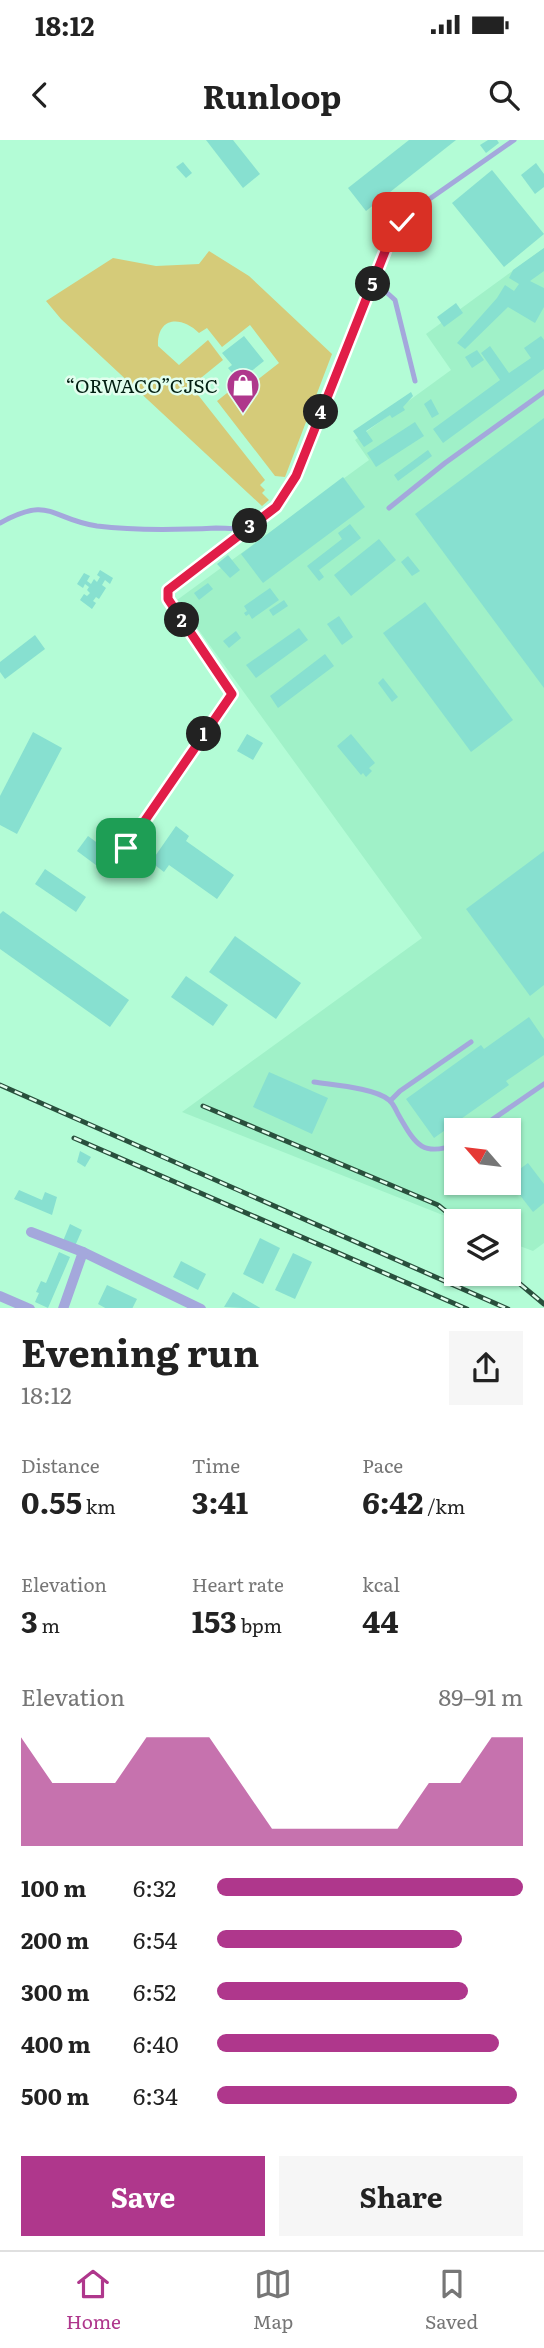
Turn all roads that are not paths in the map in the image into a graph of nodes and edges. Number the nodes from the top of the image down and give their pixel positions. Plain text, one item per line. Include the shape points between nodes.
1 (514, 140) edge
2 (374, 281) junction
3 (415, 381) dead end
4 (544, 392) edge
5 (389, 508) dead end
6 (0, 523) edge
7 (248, 527) junction
8 (126, 848) dead end
9 (471, 1042) dead end
10 (314, 1082) dead end
11 (544, 1084) edge
12 (390, 1101) junction
13 (494, 1118) edge
14 (444, 1149) edge
15 (31, 1232) dead end
16 (83, 1252) junction
17 (0, 1296) edge
18 (30, 1308) edge
19 (63, 1308) edge
20 (201, 1308) edge

1 - 2 lane via 408,214 390,241
2 - 3 lane via 395,300
2 - 7 lane via 296,476 276,507
4 - 5 lane
6 - 7 lane via 27,511 46,509 95,526 147,530
7 - 8 lane via 168,590 168,599 232,694
9 - 12 lane
10 - 12 lane via 377,1094
11 - 13 lane
12 - 14 lane via 413,1139 425,1149
15 - 16 street
16 - 19 street
16 - 20 street
17 - 18 street

